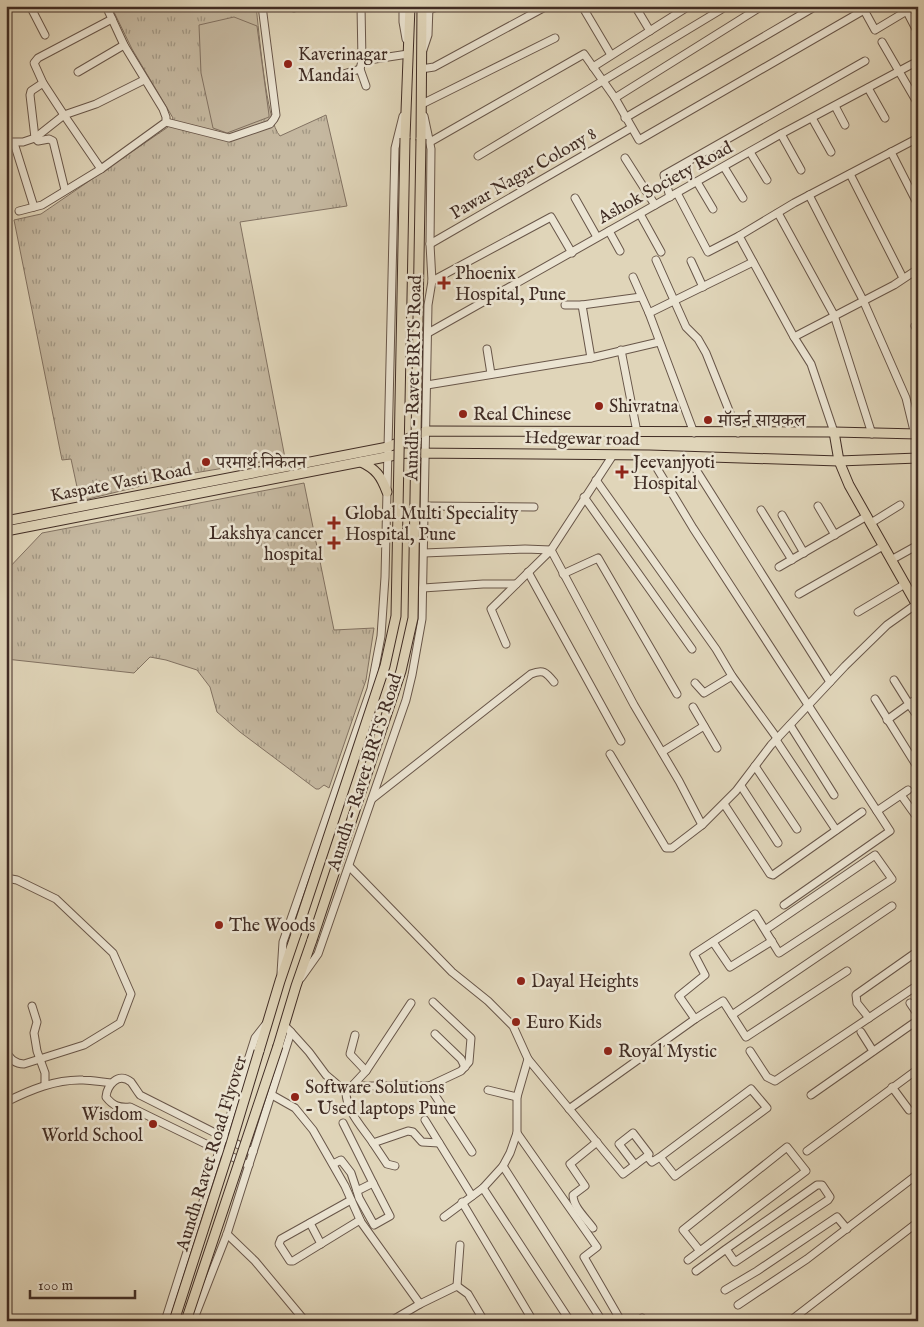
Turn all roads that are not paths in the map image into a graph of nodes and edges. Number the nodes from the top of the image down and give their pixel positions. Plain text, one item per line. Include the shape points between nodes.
1 (30, 6) edge
2 (106, 6) edge
3 (262, 6) edge
4 (293, 6) edge
5 (301, 6) edge
6 (361, 6) edge
7 (403, 6) edge
8 (410, 6) edge
9 (439, 6) edge
10 (547, 6) edge
11 (582, 6) edge
12 (635, 6) edge
13 (762, 6) edge
14 (816, 6) edge
15 (915, 6) edge
16 (688, 7) edge
17 (427, 8) edge
18 (868, 8) edge
19 (722, 9) dead end
20 (906, 10) junction
21 (112, 19) junction
22 (650, 31) junction
23 (918, 33) edge
24 (45, 35) dead end
25 (555, 38) dead end
26 (882, 42) dead end
27 (124, 45) junction
28 (408, 50) junction
29 (611, 55) junction
30 (865, 61) dead end
31 (918, 61) edge
32 (361, 65) junction
33 (593, 67) junction
34 (421, 70) junction
35 (899, 71) junction
36 (78, 72) dead end
37 (337, 76) dead end
38 (144, 80) junction
39 (603, 82) junction
40 (43, 83) junction
41 (366, 86) dead end
42 (868, 88) junction
43 (615, 98) junction
44 (918, 104) edge
45 (835, 106) junction
46 (422, 107) junction
47 (405, 108) junction
48 (64, 116) junction
49 (625, 118) junction
50 (812, 118) junction
51 (885, 118) dead end
52 (166, 122) junction
53 (845, 125) dead end
54 (631, 128) junction
55 (781, 134) junction
56 (35, 138) junction
57 (918, 138) edge
58 (425, 140) junction
59 (10, 142) edge
60 (750, 152) junction
61 (831, 152) dead end
62 (891, 152) junction
63 (478, 156) dead end
64 (625, 158) dead end
65 (724, 167) junction
66 (101, 169) junction
67 (801, 170) dead end
68 (850, 174) junction
69 (767, 180) dead end
70 (697, 182) junction
71 (65, 190) junction
72 (673, 195) junction
73 (809, 195) junction
74 (575, 198) dead end
75 (743, 198) dead end
76 (655, 205) junction
77 (918, 205) edge
78 (34, 207) junction
79 (713, 209) dead end
80 (19, 211) dead end
81 (778, 213) junction
82 (640, 214) junction
83 (609, 231) junction
84 (739, 236) junction
85 (597, 237) junction
86 (430, 244) junction
87 (620, 251) dead end
88 (661, 252) dead end
89 (572, 253) junction
90 (656, 260) dead end
91 (691, 261) dead end
92 (753, 262) junction
93 (918, 269) edge
94 (633, 277) dead end
95 (903, 278) junction
96 (432, 281) junction
97 (703, 287) junction
98 (641, 296) junction
99 (863, 300) junction
100 (676, 301) junction
101 (565, 305) dead end
102 (582, 305) junction
103 (649, 313) junction
104 (834, 315) junction
105 (428, 333) junction
106 (794, 336) junction
107 (659, 342) junction
108 (488, 349) dead end
109 (621, 350) junction
110 (590, 358) junction
111 (491, 374) junction
112 (427, 385) junction
113 (426, 431) junction
114 (637, 432) junction
115 (694, 432) junction
116 (834, 432) junction
117 (738, 433) junction
118 (872, 434) junction
119 (916, 434) edge
120 (388, 447) junction
121 (425, 452) junction
122 (613, 455) junction
123 (649, 455) junction
124 (388, 456) junction
125 (688, 457) junction
126 (918, 458) edge
127 (839, 461) junction
128 (361, 462) junction
129 (262, 476) junction
130 (596, 480) junction
131 (387, 492) junction
132 (584, 498) junction
133 (900, 505) dead end
134 (425, 506) junction
135 (818, 506) dead end
136 (534, 507) dead end
137 (761, 510) dead end
138 (782, 515) dead end
139 (869, 520) junction
140 (6, 521) edge
141 (6, 531) edge
142 (835, 535) junction
143 (918, 545) edge
144 (883, 546) junction
145 (551, 550) junction
146 (424, 553) junction
147 (804, 553) junction
148 (792, 560) junction
149 (891, 560) junction
150 (779, 567) dead end
151 (528, 572) junction
152 (564, 574) junction
153 (516, 584) junction
154 (905, 584) junction
155 (423, 588) junction
156 (799, 594) dead end
157 (917, 605) edge
158 (858, 612) dead end
159 (506, 644) dead end
160 (692, 649) dead end
161 (732, 676) junction
162 (894, 680) dead end
163 (554, 682) dead end
164 (830, 682) junction
165 (695, 683) dead end
166 (677, 694) dead end
167 (918, 698) edge
168 (875, 699) dead end
169 (909, 704) junction
170 (808, 706) junction
171 (692, 707) dead end
172 (918, 717) edge
173 (887, 720) junction
174 (790, 725) junction
175 (704, 726) junction
176 (776, 739) junction
177 (621, 741) dead end
178 (717, 748) dead end
179 (662, 752) junction
180 (610, 754) dead end
181 (755, 766) junction
182 (918, 768) edge
183 (741, 786) junction
184 (908, 790) dead end
185 (901, 794) junction
186 (834, 795) dead end
187 (371, 800) junction
188 (724, 804) junction
189 (877, 811) junction
190 (862, 812) dead end
191 (916, 816) dead end
192 (702, 825) junction
193 (797, 829) dead end
194 (836, 830) junction
195 (778, 843) dead end
196 (348, 866) junction
197 (6, 878) edge
198 (784, 905) dead end
199 (892, 906) dead end
200 (765, 930) junction
201 (772, 941) junction
202 (713, 942) junction
203 (918, 951) edge
204 (846, 971) dead end
205 (280, 980) junction
206 (918, 985) edge
207 (296, 986) junction
208 (433, 1002) dead end
209 (412, 1003) dead end
210 (910, 1003) dead end
211 (32, 1006) dead end
212 (732, 1015) junction
213 (918, 1015) edge
214 (695, 1018) junction
215 (869, 1018) junction
216 (918, 1020) edge
217 (268, 1022) junction
218 (288, 1029) junction
219 (861, 1032) dead end
220 (436, 1034) dead end
221 (355, 1035) dead end
222 (750, 1051) dead end
223 (873, 1051) junction
224 (6, 1052) edge
225 (39, 1059) junction
226 (528, 1059) junction
227 (465, 1067) junction
228 (918, 1069) edge
229 (366, 1071) junction
230 (111, 1083) junction
231 (44, 1085) junction
232 (352, 1086) junction
233 (429, 1086) junction
234 (892, 1087) junction
235 (488, 1090) dead end
236 (346, 1092) junction
237 (272, 1095) junction
238 (811, 1095) dead end
239 (517, 1097) junction
240 (6, 1102) edge
241 (569, 1109) junction
242 (909, 1110) dead end
243 (425, 1120) dead end
244 (343, 1123) dead end
245 (517, 1133) junction
246 (224, 1137) junction
247 (596, 1142) junction
248 (373, 1143) junction
249 (439, 1144) junction
250 (220, 1151) junction
251 (807, 1151) dead end
252 (253, 1152) junction
253 (472, 1152) dead end
254 (647, 1156) junction
255 (660, 1157) junction
256 (332, 1164) junction
257 (249, 1165) junction
258 (635, 1165) junction
259 (394, 1166) dead end
260 (503, 1166) junction
261 (918, 1174) edge
262 (373, 1183) junction
263 (483, 1188) junction
264 (357, 1191) junction
265 (472, 1196) junction
266 (351, 1200) junction
267 (462, 1202) junction
268 (444, 1217) dead end
269 (360, 1220) junction
270 (918, 1222) edge
271 (310, 1223) junction
272 (592, 1228) dead end
273 (847, 1229) junction
274 (227, 1234) junction
275 (321, 1244) junction
276 (460, 1245) dead end
277 (726, 1249) junction
278 (700, 1251) junction
279 (688, 1260) dead end
280 (696, 1271) dead end
281 (458, 1286) junction
282 (725, 1290) dead end
283 (420, 1304) junction
284 (738, 1305) dead end
285 (165, 1321) edge
286 (174, 1321) edge
287 (186, 1321) edge
288 (193, 1321) edge
289 (305, 1321) edge
290 (392, 1321) edge
291 (484, 1321) edge
292 (534, 1321) edge
293 (570, 1321) edge
294 (602, 1321) edge
295 (621, 1321) edge
296 (790, 1321) edge

1 - 24 street
2 - 21 street
3 - 52 street via 276,115 274,120 229,138
4 - 5 street
6 - 32 street
7 - 28 street
8 - 28 main road, Aundh Ravet Road Flyover
9 - 17 street
10 - 34 street via 434,67
11 - 29 street
12 - 22 street
13 - 43 street
14 - 49 street
15 - 20 street
16 - 22 street
17 - 34 main road, Aundh Ravet Road Flyover
18 - 20 street via 875,30
18 - 54 street via 639,140
19 - 39 street
20 - 23 street
21 - 27 street
21 - 40 street via 35,61 34,66
22 - 29 street
25 - 46 street
26 - 35 street
27 - 36 street
27 - 38 street
28 - 32 street
28 - 47 main road, Aundh Ravet Road Flyover
29 - 33 street
30 - 72 street via 664,175
31 - 35 street, Ashok Society Road
32 - 37 street
32 - 41 street
33 - 39 street
33 - 58 street via 584,54
34 - 46 main road, Aundh Ravet Road Flyover
35 - 42 street, Ashok Society Road
35 - 44 street
38 - 48 street
38 - 52 street
39 - 43 street
39 - 63 street
40 - 48 street
40 - 56 street via 30,94
42 - 45 street, Ashok Society Road
42 - 51 street
43 - 49 street
45 - 50 street, Ashok Society Road
45 - 53 street
46 - 58 main road, Aundh Ravet Road Flyover
47 - 120 street, Aundh - Ravet BRTS Road via 395,148
47 - 205 main road, Aundh Ravet Road Flyover, bridge via 396,616 385,666
48 - 56 street
48 - 66 street
49 - 54 street
50 - 55 street, Ashok Society Road
50 - 61 street
52 - 66 street
54 - 86 street, Pawar Nagar Colony 8
55 - 60 street, Ashok Society Road
55 - 67 street
56 - 59 street
56 - 71 street via 53,141
57 - 62 street
58 - 86 street, Aundh - Ravet BRTS Road via 431,149
58 - 207 main road, Aundh Ravet Road Flyover, bridge via 413,618 401,671
59 - 78 street
60 - 65 street, Ashok Society Road
60 - 69 street
62 - 68 street
62 - 77 street
64 - 76 street
65 - 70 street, Ashok Society Road
65 - 75 street
66 - 71 street
68 - 73 street
68 - 95 street
70 - 72 street, Ashok Society Road
70 - 79 street
71 - 78 street
72 - 76 street, Ashok Society Road
72 - 84 street via 708,252
73 - 81 street
73 - 99 street
74 - 85 street
76 - 82 street, Ashok Society Road
78 - 80 street
81 - 84 street
81 - 104 street
82 - 83 street, Ashok Society Road
82 - 88 street
83 - 85 street, Ashok Society Road
83 - 87 street
84 - 92 street
85 - 89 street, Ashok Society Road
86 - 96 street, Aundh - Ravet BRTS Road
89 - 96 street via 551,217
89 - 105 street, Ashok Society Road
90 - 100 street
91 - 97 street
92 - 97 street
92 - 106 street
93 - 95 street
94 - 98 street
95 - 99 street
96 - 105 street, Aundh - Ravet BRTS Road
97 - 100 street
98 - 102 street
98 - 103 street
99 - 104 street
99 - 119 street via 906,398
100 - 103 street
100 - 117 street via 686,327 706,353
101 - 102 street
102 - 110 street
103 - 107 street
104 - 106 street
104 - 118 street
105 - 112 street, Aundh - Ravet BRTS Road
106 - 116 street via 811,364
107 - 109 street
107 - 115 street
108 - 111 street
109 - 110 street
109 - 114 street
110 - 111 street
111 - 112 street
112 - 113 street, Aundh - Ravet BRTS Road
113 - 114 main road, Hedgewar road
113 - 120 main road, Kaspate Vasti Road
113 - 121 street, Aundh - Ravet BRTS Road
114 - 115 main road, Hedgewar road
115 - 117 main road, Hedgewar road
116 - 117 main road, Hedgewar road
116 - 118 main road, Hedgewar road
116 - 127 main road
118 - 119 main road, Hedgewar road
120 - 124 street, Aundh - Ravet BRTS Road
120 - 129 main road, Kaspate Vasti Road
121 - 122 main road, Hedgewar road
121 - 124 main road, Hedgewar road
121 - 134 street, Aundh - Ravet BRTS Road
122 - 123 main road, Hedgewar road
122 - 130 street
123 - 125 main road, Hedgewar road
123 - 170 street
124 - 128 main road, Kaspate Vasti Road
124 - 131 street, Aundh - Ravet BRTS Road
125 - 127 main road, Hedgewar road
125 - 164 street
126 - 127 main road, Hedgewar road
127 - 139 main road
128 - 129 main road, Kaspate Vasti Road
128 - 131 main road via 377,471
129 - 140 main road, Kaspate Vasti Road
129 - 141 main road, Kaspate Vasti Road
130 - 132 street
130 - 161 street
131 - 205 street, Aundh - Ravet BRTS Road via 382,624 377,664 283,942
132 - 145 street
132 - 160 street
133 - 139 street
134 - 136 street
134 - 146 street, Aundh - Ravet BRTS Road
135 - 142 street
137 - 148 street
138 - 147 street
139 - 142 street
139 - 144 main road
142 - 147 street
143 - 149 street
144 - 149 main road
144 - 156 street
145 - 146 street
145 - 151 street
145 - 152 street
146 - 155 street, Aundh - Ravet BRTS Road
147 - 148 street
148 - 150 street
149 - 154 main road
151 - 153 street
151 - 177 street
152 - 166 street via 598,558
152 - 179 street
153 - 155 street
153 - 159 street via 491,609
154 - 157 main road
154 - 158 street
155 - 187 street, Aundh - Ravet BRTS Road via 422,618 406,700
157 - 164 street via 888,626
161 - 165 street via 704,693
161 - 176 street
162 - 169 street
163 - 187 street via 546,673 538,671 531,674
164 - 170 street
167 - 169 street
168 - 173 street
169 - 172 street
169 - 173 street
170 - 174 street
170 - 189 street
171 - 175 street
173 - 182 street
174 - 176 street
174 - 186 street
175 - 178 street
175 - 179 street
176 - 181 street
176 - 194 street
179 - 192 street
180 - 192 street via 666,848 672,848
181 - 183 street
181 - 193 street
183 - 188 street
183 - 195 street
184 - 185 street
185 - 189 street
185 - 191 street
187 - 196 street, Aundh - Ravet BRTS Road
188 - 192 street
188 - 194 street via 773,875
189 - 198 street via 890,831
190 - 194 street
196 - 207 street, Aundh - Ravet BRTS Road via 318,954
196 - 226 street via 452,972 514,1026
197 - 225 street via 56,899 113,953 131,994 120,1023 84,1045
199 - 212 street
200 - 201 street
200 - 201 street via 875,855 892,879 779,953
200 - 202 street via 755,914
201 - 202 street via 730,967
202 - 214 street via 694,954 705,975 679,996
203 - 215 street via 856,996
204 - 212 street via 746,1038
205 - 217 main road, Aundh Ravet Road Flyover
206 - 215 street
207 - 218 main road, Aundh Ravet Road Flyover
208 - 227 street via 471,1038 469,1062
209 - 229 street
210 - 213 street
211 - 225 street via 37,1022 34,1033
212 - 214 street via 723,1001
214 - 241 street
215 - 222 street via 775,1081 767,1077
216 - 223 street
217 - 246 street via 255,1038
217 - 286 main road, Aundh Ravet Road Flyover, bridge
218 - 236 street via 326,1075
218 - 237 street
218 - 287 main road, Aundh Ravet Road Flyover, bridge via 278,1046
219 - 223 street
220 - 227 street
221 - 229 street via 350,1054
223 - 238 street
224 - 225 street via 12,1061 20,1064
225 - 231 street via 45,1073
226 - 239 street
226 - 241 street
227 - 233 street
228 - 234 street
229 - 232 street
230 - 231 street via 82,1080
230 - 246 street via 119,1078 126,1079 140,1096
230 - 250 street via 106,1097 112,1104 130,1107
231 - 240 street
232 - 233 street
232 - 236 street
233 - 253 street
234 - 242 street
234 - 251 street
235 - 239 street
236 - 248 street via 353,1116
237 - 252 street
237 - 256 street via 303,1117
239 - 245 street
241 - 247 street
243 - 249 street
244 - 262 street
245 - 260 street
245 - 295 street via 597,1247 584,1257
246 - 250 street
246 - 252 street
247 - 258 street via 623,1174
247 - 272 street via 570,1164 585,1186 572,1198
248 - 249 street via 408,1131 422,1142
248 - 259 street via 387,1164
249 - 265 street
250 - 257 street
250 - 285 street
252 - 257 street
254 - 255 street via 652,1162
254 - 258 street
254 - 258 street via 649,1154 633,1133 619,1144
255 - 255 street via 751,1089 767,1108 675,1176
256 - 264 street via 342,1160
256 - 266 street
257 - 274 street
260 - 263 street
260 - 294 street
261 - 273 street
262 - 264 street
262 - 264 street via 390,1216 374,1224
263 - 265 street
263 - 293 street
265 - 267 street
266 - 269 street
266 - 271 street
267 - 268 street
267 - 292 street
269 - 275 street
269 - 283 street
270 - 296 street
271 - 275 street
271 - 275 street via 281,1239 279,1244 291,1262
273 - 282 street via 837,1216
273 - 284 street
274 - 288 street
274 - 289 street
276 - 281 street
277 - 277 street via 817,1185 822,1185 830,1197 735,1262
277 - 280 street
278 - 278 street via 683,1230 787,1147 806,1171
278 - 279 street
281 - 283 street
281 - 291 street via 468,1294
283 - 290 street

